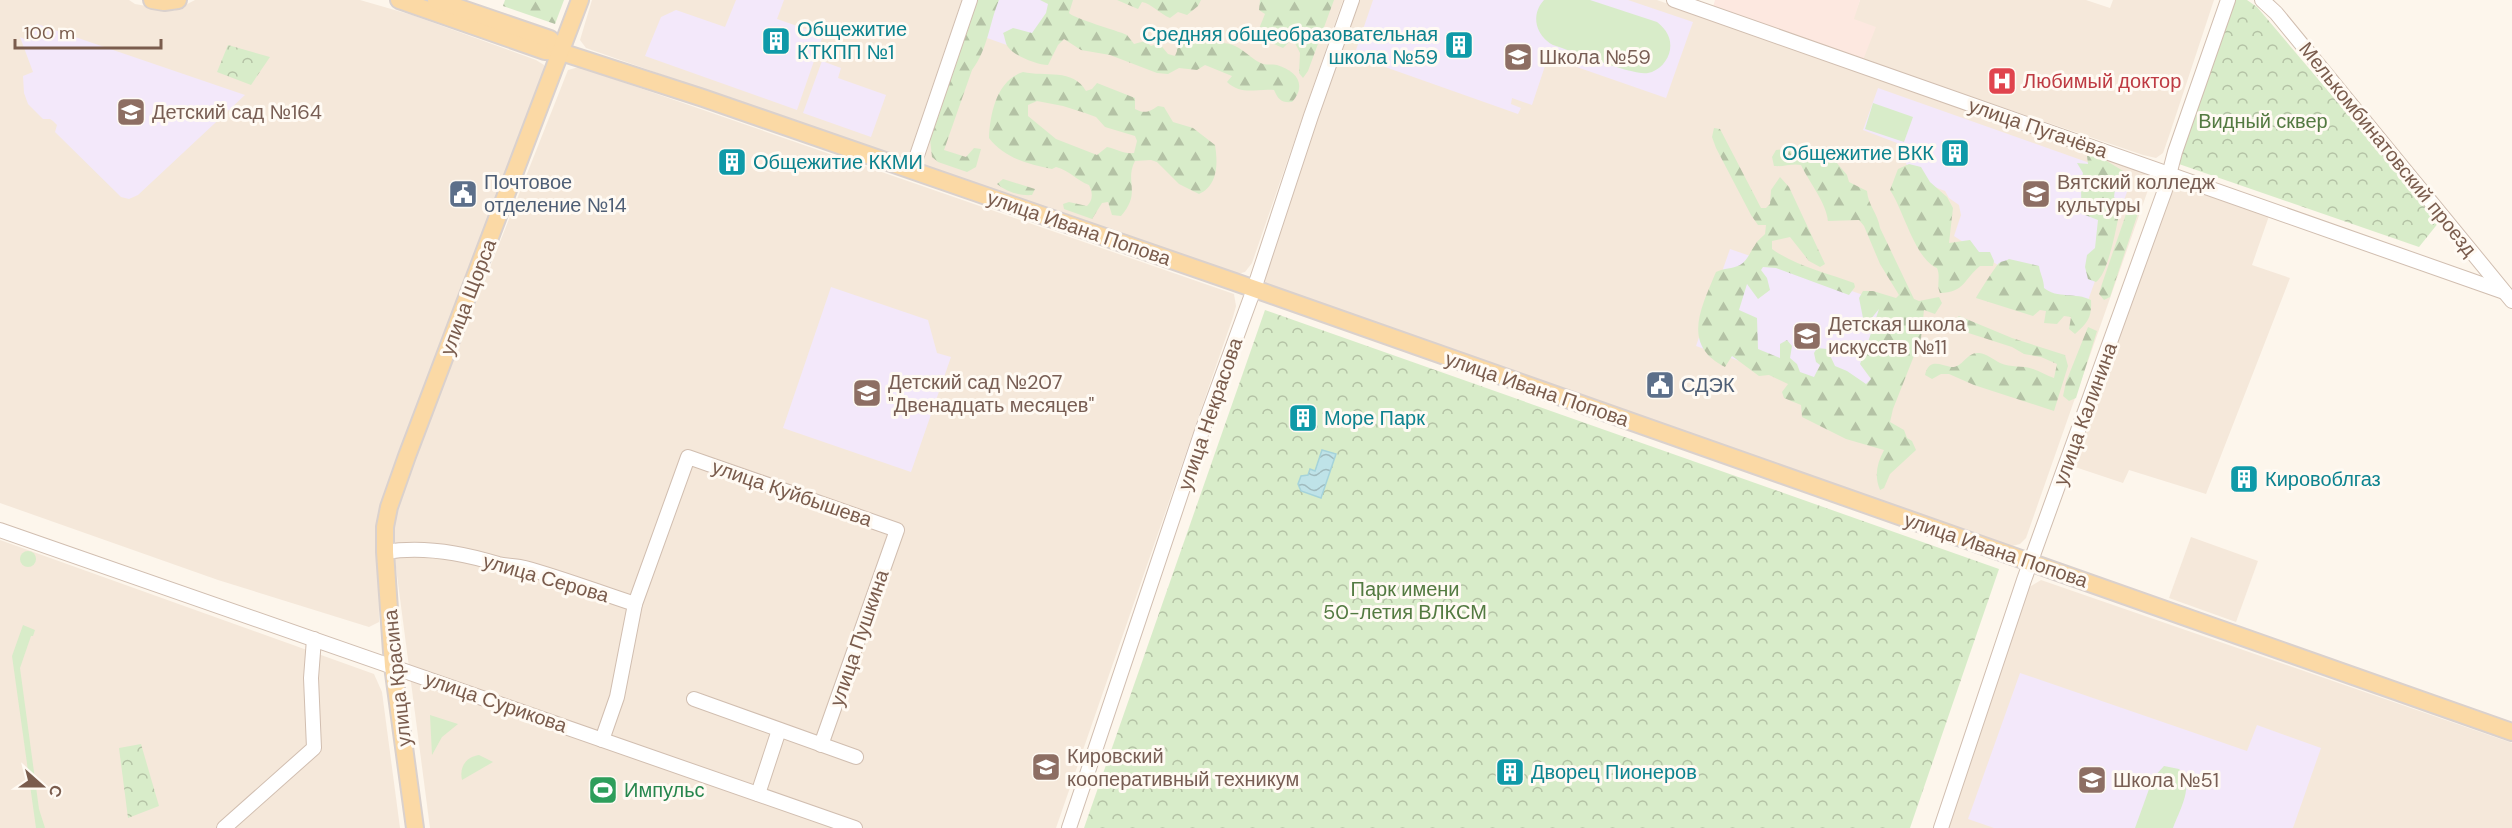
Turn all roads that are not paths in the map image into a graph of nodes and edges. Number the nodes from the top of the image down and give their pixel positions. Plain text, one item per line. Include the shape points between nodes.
1 (152, 0) edge
2 (178, 0) edge
3 (399, 0) edge
4 (436, 0) edge
5 (580, 0) edge
6 (970, 0) edge
7 (1352, 0) edge
8 (1674, 0) edge
9 (2228, 0) edge
10 (2262, 0) edge
11 (561, 52) junction
12 (912, 171) junction
13 (2169, 173) junction
14 (1254, 290) junction
15 (2508, 296) edge
16 (385, 527) joint
17 (0, 530) edge
18 (897, 530) joint
19 (385, 552) junction
20 (2031, 562) junction
21 (635, 604) junction
22 (314, 639) junction
23 (393, 666) junction
24 (694, 699) dead end
25 (778, 730) junction
26 (2512, 732) edge
27 (602, 740) junction
28 (821, 745) junction
29 (856, 757) dead end
30 (758, 794) junction
31 (224, 828) edge
32 (415, 828) edge
33 (855, 828) edge
34 (1069, 828) edge
35 (1941, 828) edge

1 - 2 main road
3 - 11 main road, улица Ивана Попова via 545,51
4 - 11 main road, улица Ивана Попова via 550,39
5 - 11 main road, улица Щорса
6 - 12 street
7 - 14 street, улица Некрасова
8 - 13 street, улица Пугачёва
9 - 13 street, улица Калинина
10 - 15 street, Мелькомбинатовский проезд
11 - 12 main road, улица Ивана Попова
11 - 16 main road, улица Щорса via 407,456
12 - 14 main road, улица Ивана Попова
13 - 15 street, улица Пугачёва
13 - 20 street, улица Калинина
14 - 20 main road, улица Ивана Попова
14 - 34 street, улица Некрасова via 1202,431
16 - 19 main road, улица Красина
17 - 22 street, улица Сурикова
18 - 21 street, улица Куйбышева via 688,457
18 - 28 street, улица Пушкина
19 - 21 street, улица Серова via 442,552 524,567
19 - 23 main road, улица Красина
20 - 26 main road, улица Ивана Попова
20 - 35 street, улица Калинина
21 - 27 street via 617,697
22 - 23 street, улица Сурикова
22 - 31 street via 314,748
23 - 27 street, улица Сурикова
23 - 32 main road, улица Красина
24 - 25 street
25 - 28 street
25 - 30 street
27 - 30 street, улица Сурикова
28 - 29 street
30 - 33 street, улица Сурикова

